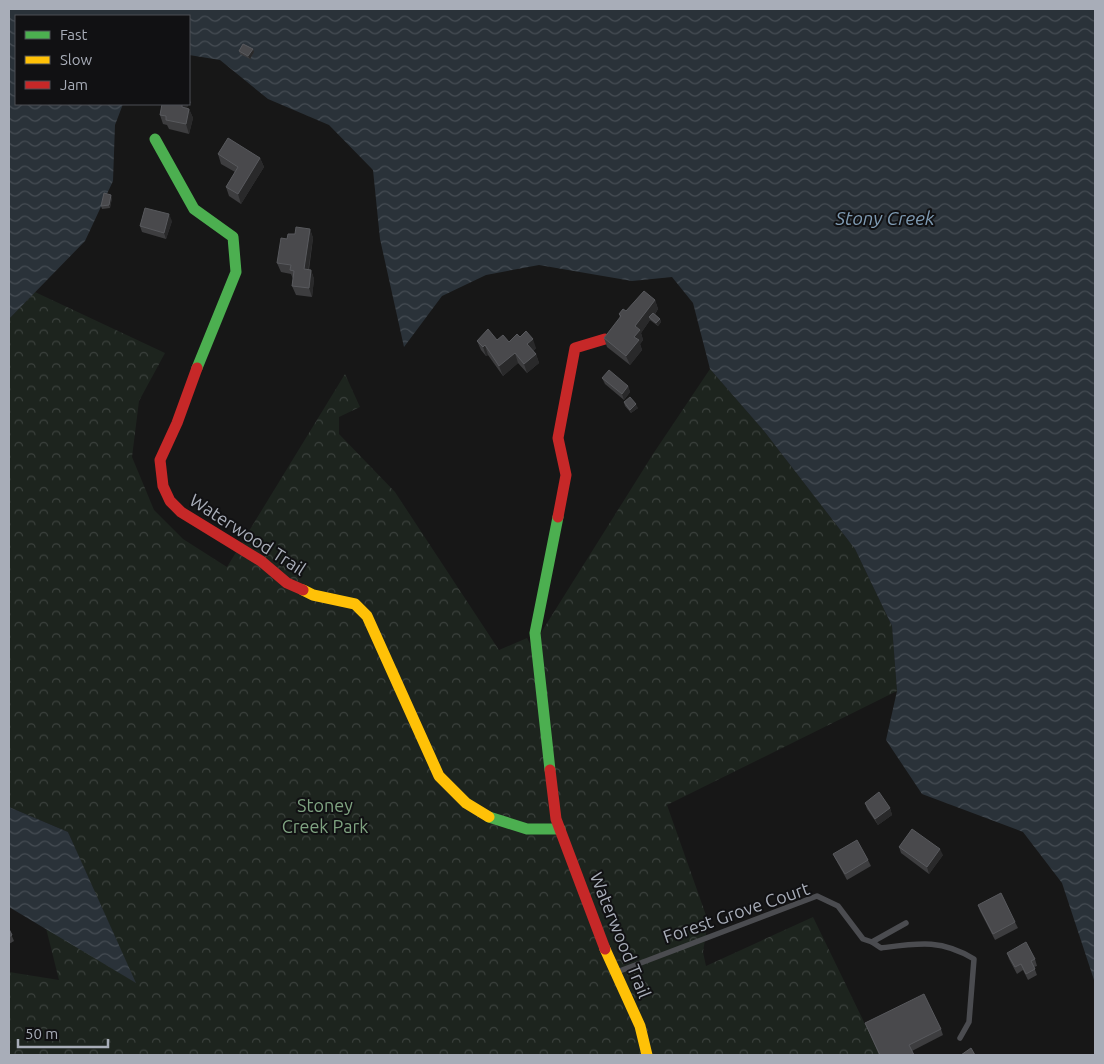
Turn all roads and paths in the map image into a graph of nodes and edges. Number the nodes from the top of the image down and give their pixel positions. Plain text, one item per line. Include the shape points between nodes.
1 (155, 138) dead end
2 (605, 339) edge
3 (560, 829) junction
4 (906, 922) dead end
5 (872, 942) junction
6 (615, 973) junction
7 (960, 1038) dead end
8 (647, 1055) edge

1 - 3 street, Waterwood Trail via 194,209 233,237 236,272 160,460 163,486 170,501 180,512 262,561 287,583 313,594 355,604 367,616 440,778 464,802 493,819 517,827 549,831
2 - 3 street, Waterwood Trail via 575,348 558,438 566,476 535,633 556,819
3 - 6 street, Waterwood Trail
4 - 5 lane
5 - 6 lane, Forest Grove Court via 863,939 838,906 817,896
5 - 7 lane via 881,948 924,943 946,945 974,959 969,1022
6 - 8 street, Waterwood Trail via 640,1026

